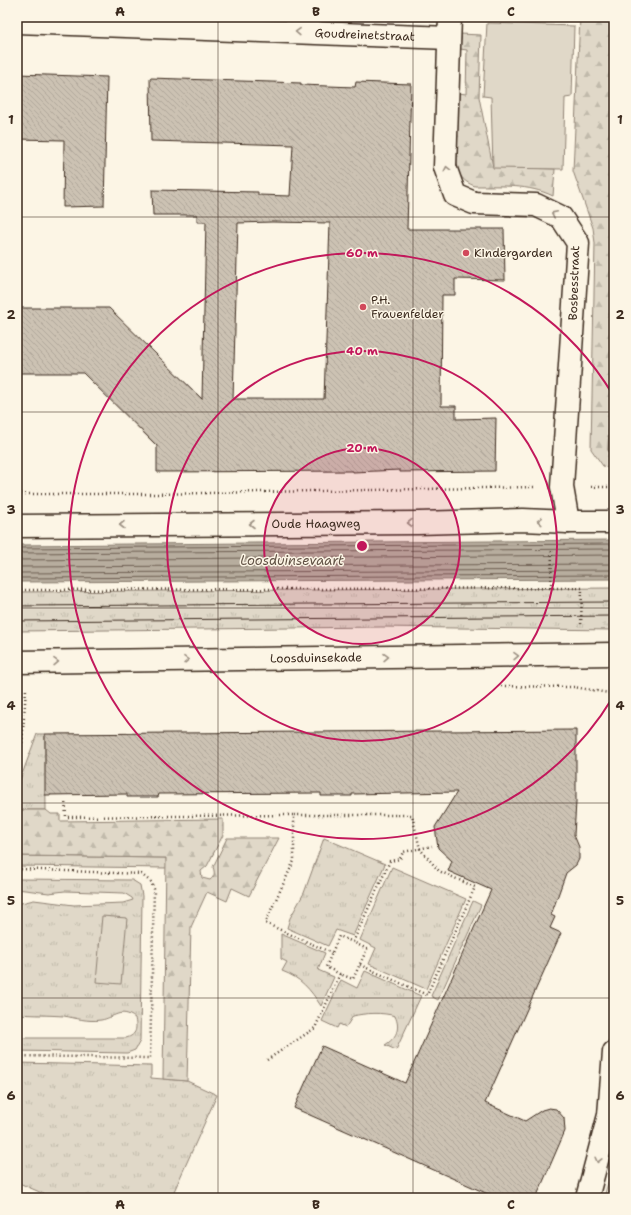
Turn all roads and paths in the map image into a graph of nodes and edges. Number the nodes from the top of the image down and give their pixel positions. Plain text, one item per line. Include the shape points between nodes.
1 (17, 22) edge
2 (449, 28) edge
3 (562, 487) junction
4 (614, 487) edge
5 (17, 494) edge
6 (568, 522) junction
7 (604, 522) edge
8 (17, 526) edge
9 (552, 545) dead end
10 (17, 590) edge
11 (614, 654) edge
12 (17, 662) edge
13 (26, 689) dead end
14 (17, 758) edge
15 (65, 799) dead end
16 (294, 815) junction
17 (432, 846) dead end
18 (420, 848) junction
19 (17, 869) edge
20 (353, 942) junction
21 (332, 953) junction
22 (360, 965) junction
23 (340, 974) junction
24 (614, 1052) edge
25 (17, 1056) edge
26 (267, 1060) dead end
27 (587, 1198) edge

2 -> 1 main road, Goudreinetstraat
3 -> 2 main road, Bosbesstraat via 578,243 561,218 536,205 474,203 455,195 445,167
3 - 4 path
3 - 5 path
3 - 6 main road, Bosbesstraat
6 - 7 main road, Oude Haagweg
6 -> 8 main road, Oude Haagweg via 523,520
9 - 10 path via 551,588
12 -> 11 main road, Loosduinsekade
13 - 14 path via 23,738
15 - 16 path via 66,817
16 - 18 path via 412,815
16 - 21 path via 294,861 265,923
17 - 18 path
18 - 20 path via 403,852 400,859 390,861
18 - 22 path via 439,871 475,887 427,995
19 - 25 path via 141,874 151,882 154,889 150,1058
20 - 21 path via 339,936
20 - 22 path via 367,949
21 - 23 path via 326,967
22 - 23 path via 353,979
23 - 26 path via 315,1028
24 -> 27 main road via 609,1115

